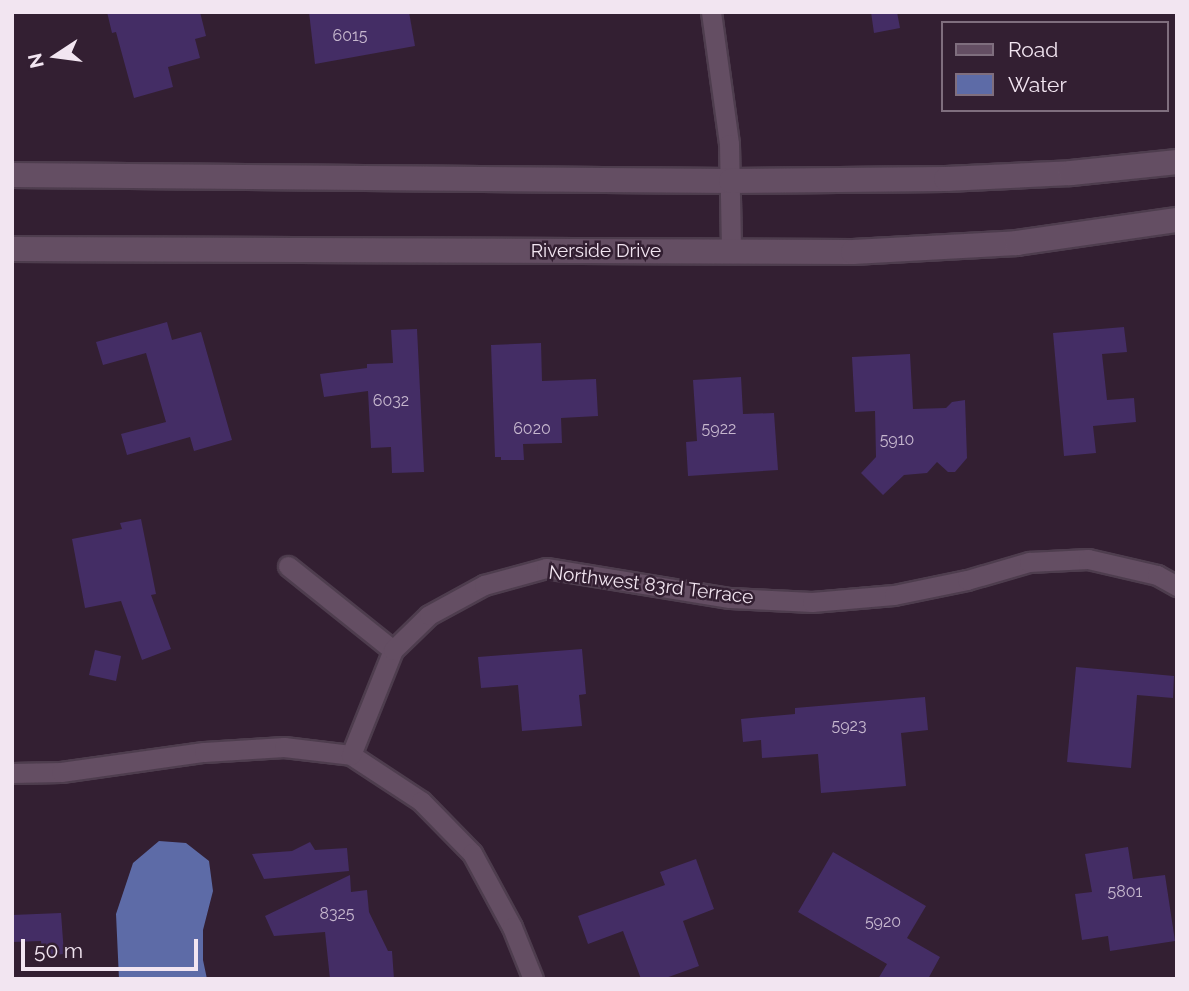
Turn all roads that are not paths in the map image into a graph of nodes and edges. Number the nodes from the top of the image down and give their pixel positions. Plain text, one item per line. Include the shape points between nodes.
1 (711, 12) edge
2 (1177, 162) edge
3 (12, 175) edge
4 (731, 181) junction
5 (1177, 220) edge
6 (12, 249) edge
7 (731, 252) junction
8 (288, 566) dead end
9 (1177, 586) edge
10 (393, 650) junction
11 (351, 755) junction
12 (12, 773) edge
13 (533, 979) edge

1 - 4 street
2 - 4 street via 1009,177
3 - 4 street
4 - 7 street
5 - 7 street, Riverside Drive via 975,247
6 - 7 street, Riverside Drive
8 - 10 street
9 - 10 street, Northwest 83rd Terrace via 1157,575 1088,559 1029,562 894,595 812,602 730,598 546,568 484,585 429,615
10 - 11 street, Northwest 83rd Terrace
11 - 12 street via 270,748 204,752 61,772
11 - 13 street via 421,801 472,853

